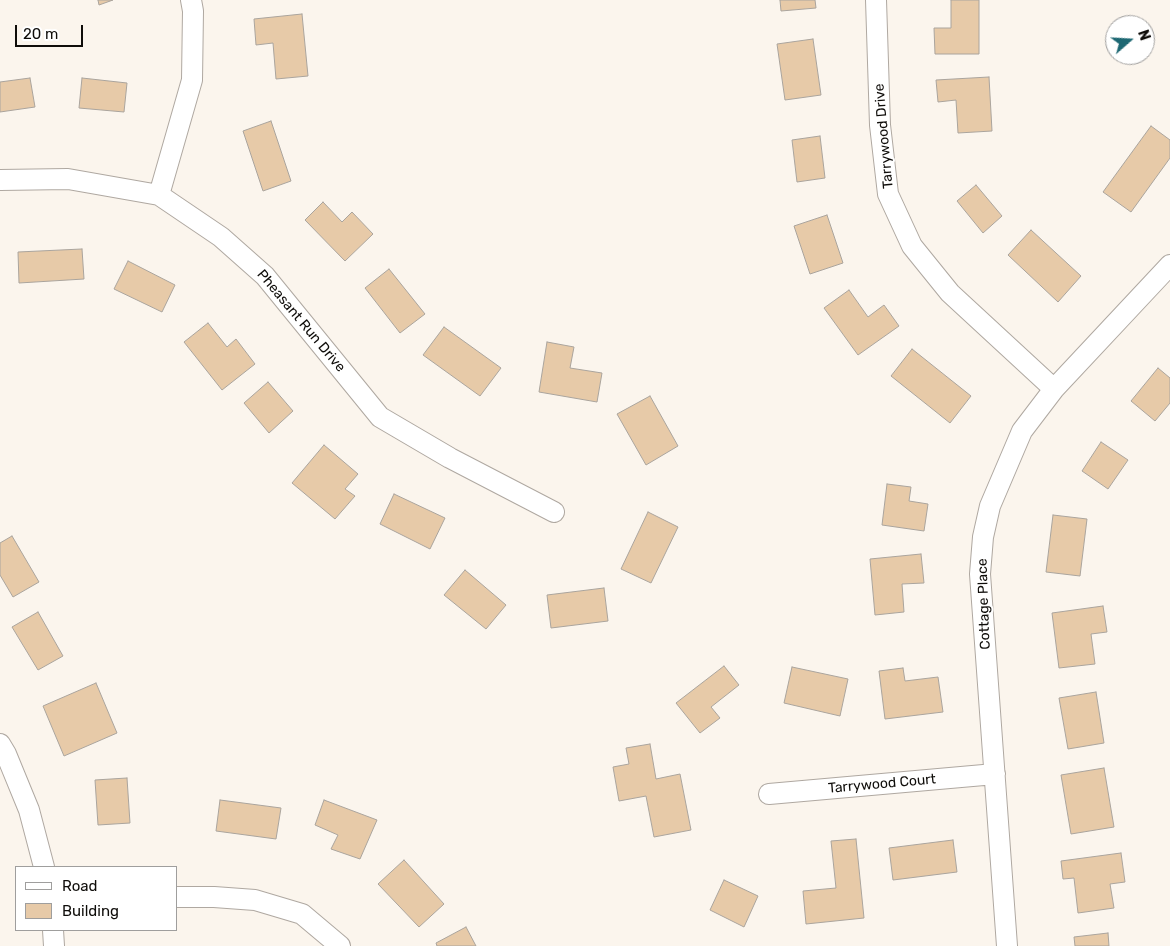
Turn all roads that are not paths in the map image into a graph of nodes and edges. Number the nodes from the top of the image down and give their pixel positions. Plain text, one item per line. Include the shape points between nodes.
1 (191, 0) edge
2 (876, 0) edge
3 (0, 180) edge
4 (159, 195) junction
5 (1167, 274) edge
6 (1054, 389) junction
7 (554, 512) dead end
8 (0, 744) edge
9 (995, 774) junction
10 (769, 794) dead end
11 (44, 866) edge
12 (178, 897) edge
13 (53, 931) edge
14 (54, 946) edge
15 (340, 946) edge
16 (1007, 946) edge

1 - 4 street via 192,80
2 - 6 street, Tarrywood Drive via 880,125 888,194 912,246 950,294
3 - 4 street, Pheasant Run Drive via 68,179
4 - 7 street, Pheasant Run Drive via 221,237 265,276 380,417
5 - 6 street, Cottage Place
6 - 9 street, Cottage Place via 1022,431 990,506 983,537 980,574
8 - 11 street via 29,810
9 - 10 street, Tarrywood Court
9 - 16 street, Cottage Place
12 - 15 street via 255,900 302,914
13 - 14 street

